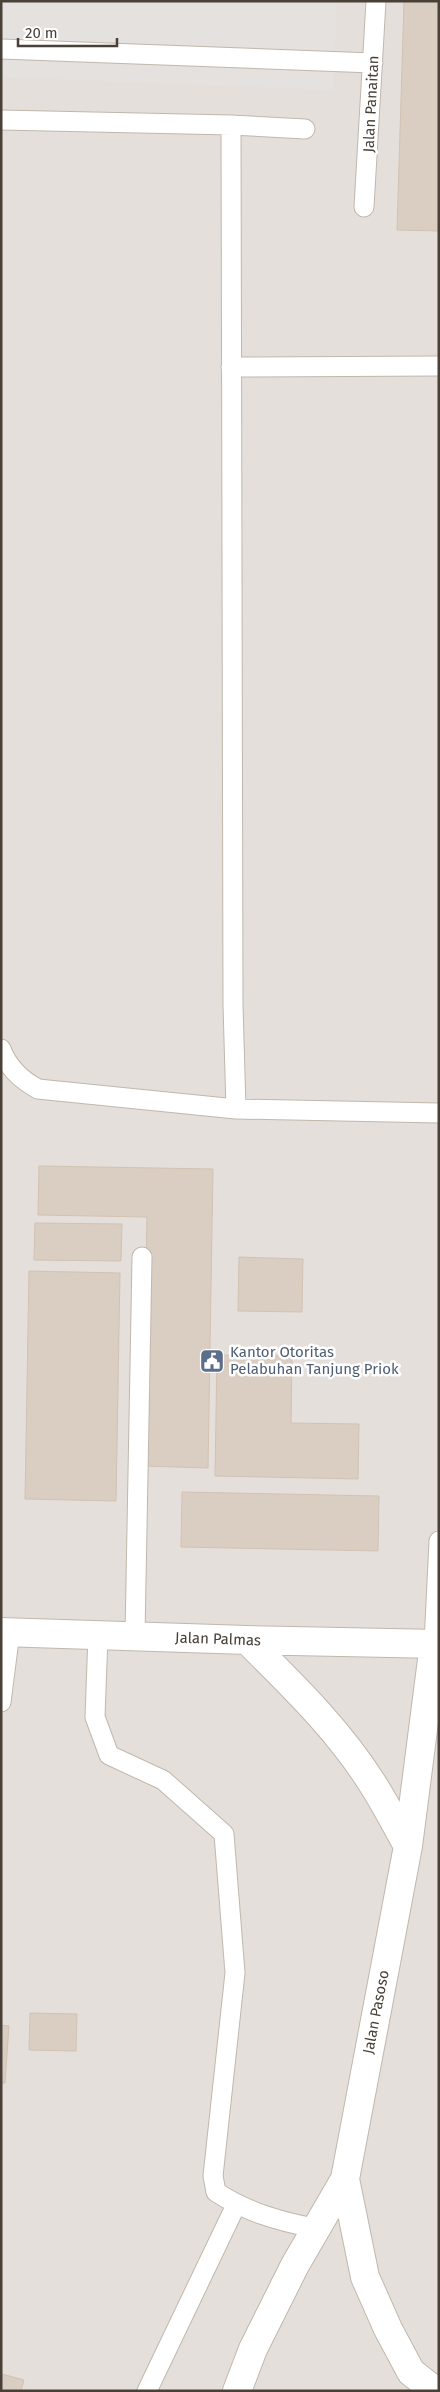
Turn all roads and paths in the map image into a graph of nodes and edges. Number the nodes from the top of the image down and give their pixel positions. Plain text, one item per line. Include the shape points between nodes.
1 (376, 1) edge
2 (1, 49) edge
3 (373, 63) junction
4 (1, 120) edge
5 (231, 125) junction
6 (305, 129) dead end
7 (364, 207) dead end
8 (439, 366) edge
9 (231, 367) junction
10 (1, 1049) edge
11 (236, 1109) junction
12 (439, 1113) edge
13 (142, 1257) dead end
14 (439, 1541) edge
15 (6, 1632) edge
16 (98, 1635) junction
17 (135, 1636) junction
18 (247, 1640) junction
19 (437, 1644) edge
20 (1, 1702) edge
21 (408, 1846) junction
22 (345, 2179) junction
23 (236, 2205) junction
24 (314, 2228) junction
25 (147, 2391) edge
26 (237, 2391) edge
27 (435, 2391) edge

1 - 3 lane, Jalan Panaitan
2 - 3 lane
3 - 7 lane, Jalan Panaitan
4 - 5 lane
5 - 6 lane
5 - 9 lane
8 - 9 lane
9 - 11 lane
10 - 11 lane via 22,1081 38,1089
11 - 12 lane
13 - 17 lane
14 - 19 lane
15 - 16 street, Jalan Palmas
15 - 20 lane
16 - 17 street, Jalan Palmas
16 - 23 lane via 95,1717 109,1755 163,1780 224,1834 234,1973 212,2176 216,2192
17 - 18 street, Jalan Palmas
18 - 19 street, Jalan Palmas
18 - 21 street via 311,1704 344,1745 372,1783
19 - 21 street, Jalan Pasoso
21 - 22 street, Jalan Pasoso
22 - 24 street, Jalan Pasoso
22 - 27 street, Jalan Pasoso via 365,2277 411,2372
23 - 24 lane via 273,2220
23 - 25 lane
24 - 26 street, Jalan Pasoso via 253,2349

